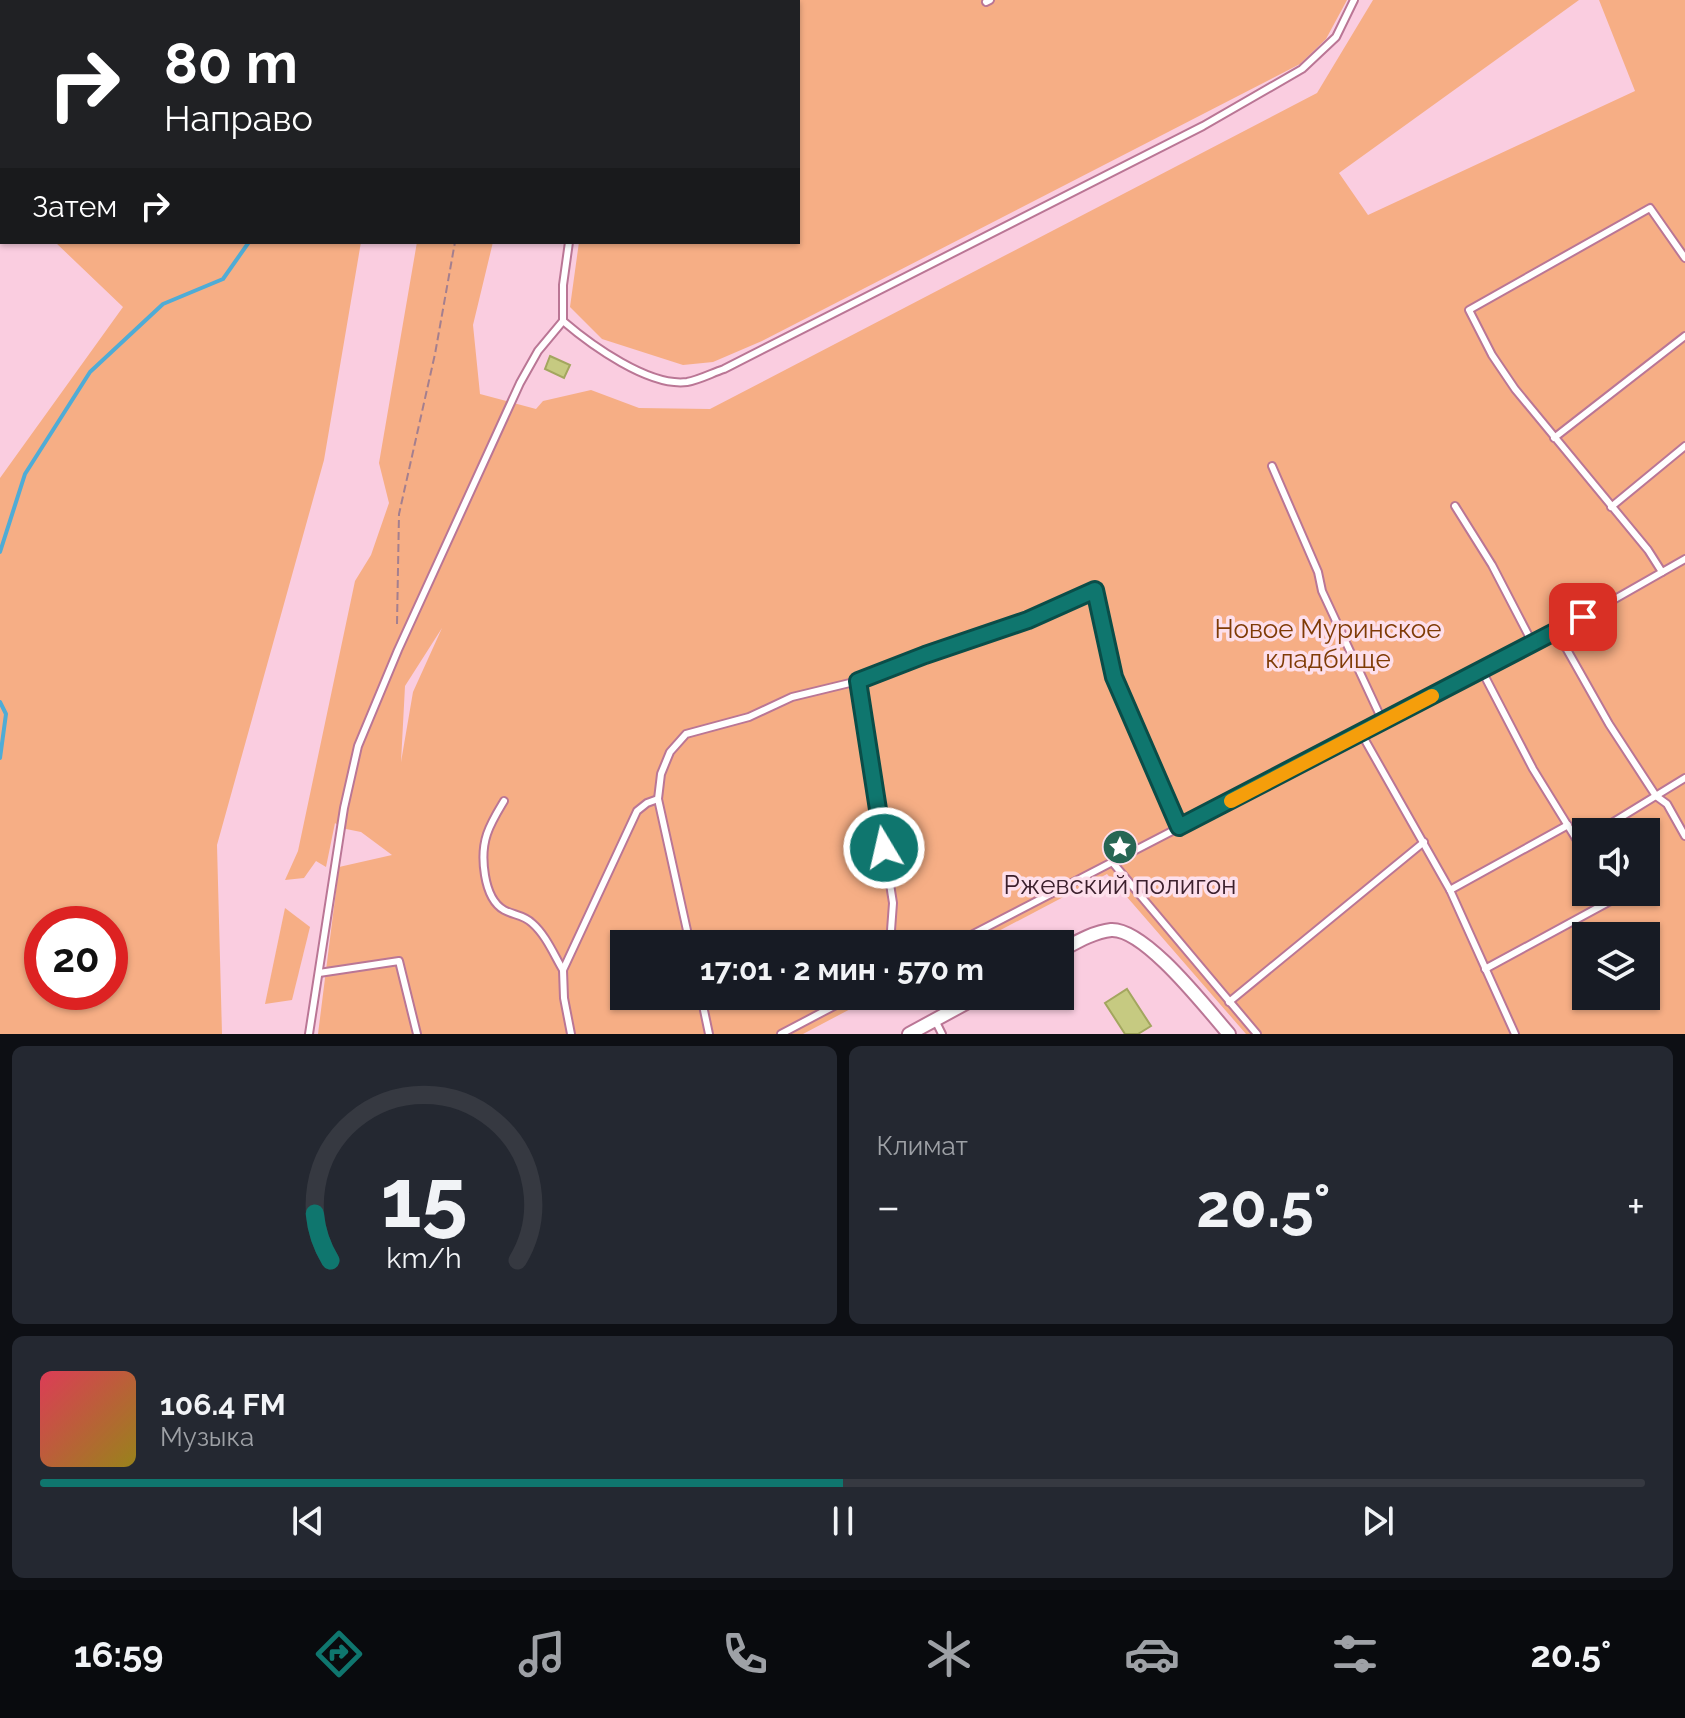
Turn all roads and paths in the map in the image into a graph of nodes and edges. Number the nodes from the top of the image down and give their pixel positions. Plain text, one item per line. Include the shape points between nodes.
1 (1354, 0) edge
2 (455, 244) edge
3 (569, 244) edge
4 (1685, 258) edge
5 (563, 321) junction
6 (1685, 336) edge
7 (1554, 438) junction
8 (1685, 446) edge
9 (1272, 466) dead end
10 (1455, 506) dead end
11 (1611, 507) junction
12 (1685, 559) edge
13 (1662, 572) junction
14 (1557, 632) junction
15 (1533, 644) junction
16 (398, 650) junction
17 (1482, 671) junction
18 (858, 681) junction
19 (1383, 722) junction
20 (1361, 733) junction
21 (1685, 778) edge
22 (1656, 796) junction
23 (658, 799) junction
24 (504, 801) dead end
25 (1620, 818) edge
26 (1568, 825) junction
27 (1179, 827) junction
28 (1572, 832) edge
29 (1685, 836) edge
30 (1424, 842) junction
31 (1113, 863) junction
32 (1450, 890) junction
33 (1601, 906) edge
34 (687, 930) edge
35 (891, 930) edge
36 (981, 930) edge
37 (1074, 944) edge
38 (1485, 969) junction
39 (563, 970) junction
40 (319, 973) junction
41 (1229, 1002) junction
42 (704, 1010) edge
43 (826, 1010) edge
44 (953, 1010) edge
45 (935, 1020) junction
46 (309, 1034) edge
47 (417, 1034) edge
48 (571, 1034) edge
49 (709, 1034) edge
50 (781, 1034) edge
51 (909, 1034) edge
52 (942, 1034) edge
53 (1229, 1034) edge
54 (1257, 1034) edge
55 (1515, 1034) edge

1 - 5 lane via 1336,37 1302,69 1203,126 724,369 688,382 669,381 594,347
2 - 16 path via 399,514
3 - 5 lane
4 - 7 lane via 1650,208 1469,310 1492,355
5 - 16 lane via 520,383
6 - 7 lane
7 - 11 lane
8 - 11 lane
9 - 19 lane
10 - 15 lane
11 - 13 lane
12 - 13 lane
13 - 14 lane
14 - 15 lane
14 - 22 lane
15 - 17 lane
16 - 40 lane via 358,746
17 - 19 lane
17 - 26 lane
18 - 23 lane via 792,697 749,717 686,734 670,752
18 - 27 lane via 1095,590 1114,677
18 - 35 lane via 893,903
19 - 20 lane
20 - 27 lane
20 - 30 lane
21 - 22 lane
22 - 25 lane
22 - 29 lane via 1667,804
23 - 34 lane
23 - 39 lane via 637,811
24 - 39 lane via 483,852 489,889 505,910 533,924
26 - 28 lane
26 - 32 lane
27 - 31 lane
30 - 32 lane
30 - 41 lane
31 - 36 lane
31 - 41 lane
32 - 38 lane
33 - 38 lane
37 - 53 street via 1111,930 1136,937
38 - 55 lane
39 - 48 lane
40 - 46 lane
40 - 47 lane via 399,961
41 - 54 lane
42 - 49 lane
43 - 50 lane
44 - 45 street
45 - 51 street
45 - 52 lane

